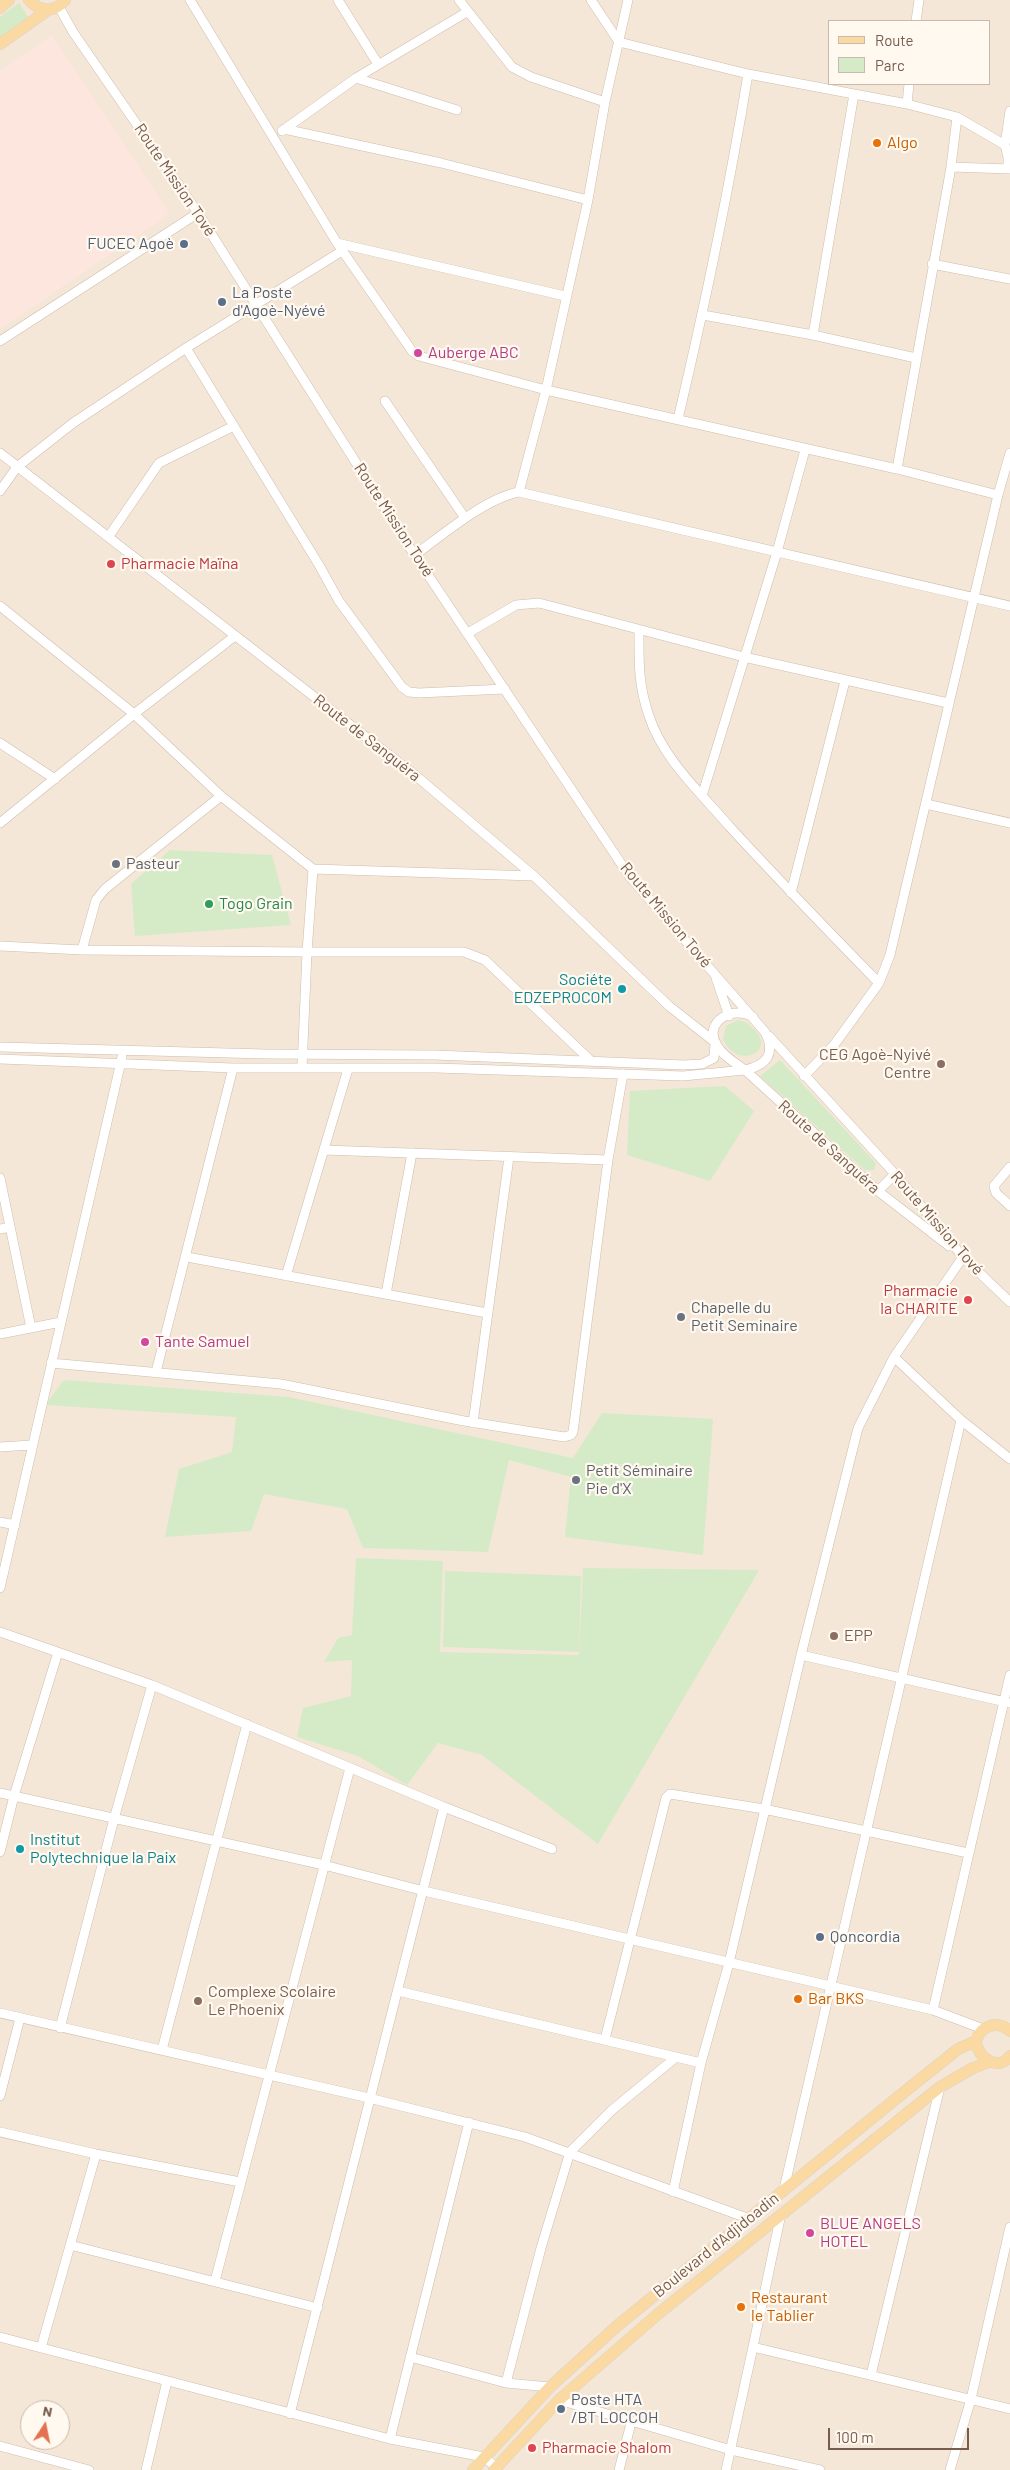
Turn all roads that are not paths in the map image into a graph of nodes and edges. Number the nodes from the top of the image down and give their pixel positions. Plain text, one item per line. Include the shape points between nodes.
1 (9, 0) edge
2 (29, 0) edge
3 (190, 0) edge
4 (338, 0) edge
5 (460, 0) edge
6 (591, 0) edge
7 (628, 0) edge
8 (919, 0) edge
9 (57, 5) edge
10 (0, 8) edge
11 (467, 12) junction
12 (916, 20) edge
13 (619, 42) junction
14 (0, 44) edge
15 (378, 64) junction
16 (748, 74) junction
17 (356, 78) junction
18 (909, 85) edge
19 (854, 94) junction
20 (605, 102) junction
21 (907, 104) junction
22 (457, 110) dead end
23 (1010, 111) edge
24 (957, 117) junction
25 (284, 130) junction
26 (273, 136) junction
27 (1005, 145) junction
28 (950, 167) junction
29 (1009, 169) edge
30 (588, 200) junction
31 (198, 213) junction
32 (340, 247) junction
33 (932, 264) junction
34 (1010, 279) edge
35 (565, 296) junction
36 (256, 304) junction
37 (702, 316) junction
38 (813, 335) junction
39 (0, 341) edge
40 (186, 348) junction
41 (916, 358) junction
42 (546, 390) junction
43 (384, 401) dead end
44 (678, 419) junction
45 (234, 426) junction
46 (805, 450) junction
47 (1010, 453) edge
48 (0, 454) edge
49 (17, 466) junction
50 (897, 470) junction
51 (0, 491) edge
52 (518, 492) junction
53 (998, 496) junction
54 (465, 518) junction
55 (109, 536) junction
56 (777, 552) junction
57 (415, 554) junction
58 (974, 597) junction
59 (0, 606) edge
60 (1010, 606) edge
61 (639, 630) junction
62 (468, 633) junction
63 (235, 636) junction
64 (744, 657) junction
65 (845, 681) junction
66 (505, 689) junction
67 (948, 703) junction
68 (134, 714) junction
69 (0, 743) edge
70 (55, 779) junction
71 (221, 796) junction
72 (702, 796) junction
73 (926, 804) junction
74 (0, 823) edge
75 (1010, 824) edge
76 (313, 869) junction
77 (534, 876) junction
78 (790, 893) junction
79 (0, 946) edge
80 (82, 950) junction
81 (307, 952) junction
82 (710, 967) junction
83 (879, 983) junction
84 (669, 1006) junction
85 (725, 1015) junction
86 (752, 1018) junction
87 (716, 1025) junction
88 (766, 1032) junction
89 (716, 1043) junction
90 (0, 1047) edge
91 (122, 1050) junction
92 (302, 1054) junction
93 (0, 1059) edge
94 (590, 1060) junction
95 (121, 1062) junction
96 (233, 1068) junction
97 (302, 1068) junction
98 (348, 1069) junction
99 (745, 1070) junction
100 (623, 1074) junction
101 (804, 1076) junction
102 (324, 1150) junction
103 (412, 1153) junction
104 (509, 1157) junction
105 (608, 1160) junction
106 (1010, 1167) edge
107 (895, 1174) junction
108 (0, 1178) edge
109 (878, 1191) junction
110 (1010, 1206) edge
111 (10, 1227) junction
112 (0, 1229) edge
113 (186, 1257) junction
114 (963, 1257) junction
115 (286, 1276) junction
116 (386, 1294) junction
117 (1010, 1302) edge
118 (487, 1313) junction
119 (61, 1322) junction
120 (31, 1328) junction
121 (0, 1334) edge
122 (894, 1357) junction
123 (51, 1363) junction
124 (156, 1372) junction
125 (961, 1420) junction
126 (474, 1423) junction
127 (32, 1445) junction
128 (0, 1447) edge
129 (1010, 1459) edge
130 (0, 1522) edge
131 (15, 1525) junction
132 (0, 1588) edge
133 (0, 1632) edge
134 (58, 1652) junction
135 (801, 1655) junction
136 (1010, 1675) edge
137 (901, 1679) junction
138 (152, 1685) junction
139 (1007, 1702) edge
140 (247, 1724) junction
141 (350, 1768) junction
142 (0, 1793) edge
143 (14, 1796) junction
144 (444, 1806) junction
145 (764, 1810) junction
146 (114, 1818) junction
147 (866, 1831) junction
148 (216, 1842) junction
149 (552, 1849) dead end
150 (0, 1852) edge
151 (968, 1853) junction
152 (324, 1864) junction
153 (424, 1891) junction
154 (631, 1941) junction
155 (730, 1963) junction
156 (830, 1986) junction
157 (398, 1992) junction
158 (933, 2010) junction
159 (0, 2013) edge
160 (20, 2018) junction
161 (1008, 2027) edge
162 (60, 2028) junction
163 (979, 2035) junction
164 (604, 2040) junction
165 (162, 2050) junction
166 (1010, 2056) edge
167 (675, 2058) junction
168 (989, 2062) junction
169 (701, 2063) junction
170 (268, 2075) junction
171 (940, 2087) junction
172 (0, 2096) edge
173 (370, 2098) junction
174 (469, 2122) junction
175 (0, 2132) edge
176 (570, 2152) junction
177 (96, 2154) junction
178 (240, 2182) junction
179 (784, 2189) junction
180 (673, 2192) junction
181 (781, 2214) junction
182 (747, 2218) junction
183 (1010, 2226) edge
184 (70, 2245) junction
185 (215, 2281) junction
186 (318, 2308) junction
187 (0, 2338) edge
188 (753, 2347) junction
189 (41, 2348) junction
190 (410, 2357) junction
191 (871, 2375) junction
192 (167, 2381) junction
193 (506, 2383) junction
194 (550, 2387) junction
195 (971, 2399) junction
196 (559, 2400) junction
197 (1010, 2409) edge
198 (290, 2414) junction
199 (631, 2423) junction
200 (390, 2439) junction
201 (0, 2446) edge
202 (731, 2450) junction
203 (484, 2456) junction
204 (495, 2468) edge
205 (89, 2470) edge
206 (146, 2470) edge
207 (474, 2470) edge
208 (619, 2470) edge
209 (726, 2470) edge
210 (820, 2470) edge
211 (950, 2470) edge

1 - 10 main road
2 - 9 main road via 38,8
3 - 26 street
4 - 15 street
5 - 11 street
6 - 13 street
7 - 13 street
8 - 12 street
9 - 14 main road
9 - 31 street, Route Mission Tové
11 - 15 street
11 - 20 street via 512,67 531,77
13 - 16 street
13 - 20 street
15 - 17 street
16 - 19 street
16 - 37 street
17 - 22 street
17 - 25 street
18 - 21 street
19 - 21 street
19 - 38 street
20 - 30 street
21 - 24 street
23 - 27 street
24 - 27 street
24 - 28 street
25 - 26 street
25 - 30 street via 441,162
26 - 32 street
27 - 29 street
28 - 29 street
28 - 33 street
30 - 35 street
31 - 36 street, Route Mission Tové
31 - 39 street
32 - 35 street
32 - 36 street
32 - 42 street via 412,351 419,356
33 - 34 street
33 - 41 street
35 - 42 street
36 - 40 street
36 - 57 street, Route Mission Tové
37 - 38 street
37 - 44 street
38 - 41 street
40 - 45 street
40 - 49 street via 73,423
41 - 50 street
42 - 44 street
42 - 52 street
43 - 54 street
44 - 46 street
45 - 55 street via 159,463
45 - 66 street via 339,601 402,687 419,693
46 - 50 street
46 - 56 street
47 - 53 street
48 - 49 street, Route de Sanguéra
49 - 51 street
49 - 55 street, Route de Sanguéra
50 - 53 street
52 - 54 street
52 - 56 street
53 - 58 street
54 - 57 street
55 - 63 street, Route de Sanguéra
56 - 58 street
56 - 64 street
57 - 62 street, Route Mission Tové
58 - 60 street
58 - 67 street
59 - 68 street
61 - 62 street via 527,602
61 - 64 street
61 - 72 street via 638,681 649,718 663,746
62 - 66 street, Route Mission Tové
63 - 68 street
63 - 77 street, Route de Sanguéra via 415,775
64 - 65 street
64 - 72 street
65 - 67 street
65 - 78 street
66 - 82 street, Route Mission Tové via 630,877
67 - 73 street
68 - 70 street
68 - 71 street
69 - 70 street
70 - 74 street
71 - 76 street
71 - 80 street via 105,889 96,900
72 - 78 street
73 - 75 street
73 - 83 street via 890,955
76 - 77 street
76 - 81 street
77 - 84 street, Route de Sanguéra
78 - 83 street
79 - 80 street
80 - 81 street
81 - 92 street
81 - 94 street via 475,954
82 - 85 street via 726,1002 728,1016
82 - 86 street, Route Mission Tové
83 - 101 street via 834,1044
84 - 87 street via 708,1029 714,1031
84 - 89 street, Route de Sanguéra
85 - 86 street via 739,1012
85 - 87 street
86 - 88 street, Route Mission Tové
87 - 89 street
88 - 99 street via 770,1045 764,1064
88 - 101 street, Route Mission Tové
89 - 94 street via 714,1058 702,1064
89 - 99 street, Route de Sanguéra
90 - 91 street
91 - 92 street
91 - 95 street
92 - 94 street
92 - 97 street
93 - 95 street
95 - 96 street
95 - 119 street
96 - 97 street
96 - 113 street
97 - 98 street
98 - 100 street via 436,1068
98 - 102 street
99 - 100 street via 683,1076
99 - 109 street, Route de Sanguéra
100 - 105 street
101 - 107 street, Route Mission Tové
102 - 103 street
102 - 115 street
103 - 104 street
103 - 116 street
104 - 105 street
104 - 118 street
105 - 126 street via 573,1432 564,1436
106 - 110 street via 994,1186 996,1194
107 - 109 street
107 - 114 street, Route Mission Tové
108 - 111 street
109 - 114 street, Route de Sanguéra
111 - 112 street
111 - 120 street
113 - 115 street
113 - 124 street
114 - 117 street, Route Mission Tové
114 - 122 street
115 - 116 street
116 - 118 street
118 - 126 street
119 - 120 street
119 - 123 street
120 - 121 street
122 - 125 street
122 - 135 street via 858,1428
123 - 124 street
123 - 127 street
124 - 126 street via 282,1384
125 - 129 street
125 - 137 street
127 - 128 street
127 - 131 street
130 - 131 street
131 - 132 street
133 - 134 street
134 - 138 street
134 - 143 street
135 - 137 street
135 - 145 street
136 - 139 street
137 - 139 street
137 - 147 street
138 - 140 street
138 - 146 street
139 - 151 street
140 - 141 street
140 - 148 street
141 - 144 street
141 - 152 street
142 - 143 street
143 - 146 street
143 - 150 street
144 - 149 street
144 - 153 street
145 - 147 street
145 - 154 street via 672,1794 668,1796
145 - 155 street
146 - 148 street
146 - 162 street
147 - 151 street
147 - 156 street
148 - 152 street
148 - 165 street
151 - 158 street
152 - 153 street
152 - 170 street
153 - 154 street
153 - 157 street
154 - 155 street
154 - 164 street
155 - 156 street
155 - 169 street
156 - 158 street
156 - 179 street
157 - 164 street
157 - 173 street
158 - 163 street
159 - 160 street
160 - 162 street
160 - 172 street
161 - 163 main road via 997,2024
162 - 165 street
163 - 168 main road via 981,2056
163 - 179 main road, Boulevard d'Adjidoadin
164 - 167 street
165 - 170 street
166 - 168 main road, Boulevard d'Adjidoadin via 999,2063
167 - 169 street
167 - 176 street via 605,2116
168 - 171 main road, Boulevard d'Adjidoadin
169 - 180 street
170 - 173 street
170 - 178 street
171 - 181 main road, Boulevard d'Adjidoadin
171 - 191 street
173 - 174 street
173 - 186 street
174 - 176 street
174 - 190 street
175 - 177 street
176 - 180 street
176 - 193 street
177 - 178 street
177 - 184 street
178 - 185 street
179 - 182 main road, Boulevard d'Adjidoadin
180 - 182 street
181 - 188 street
181 - 196 main road, Boulevard d'Adjidoadin
182 - 194 main road, Boulevard d'Adjidoadin via 617,2326
183 - 195 street
184 - 185 street
184 - 189 street
185 - 186 street
186 - 198 street
187 - 189 street
188 - 191 street
188 - 202 street
189 - 192 street
190 - 193 street
190 - 200 street
191 - 195 street
192 - 198 street
192 - 206 street
193 - 194 street
194 - 203 main road, Boulevard d'Adjidoadin
195 - 197 street
195 - 211 street
196 - 199 street
196 - 204 main road, Boulevard d'Adjidoadin
198 - 200 street
199 - 202 street
199 - 208 street
200 - 203 street
201 - 205 street
202 - 209 street
202 - 210 street
203 - 204 street
203 - 207 main road, Boulevard d'Adjidoadin

